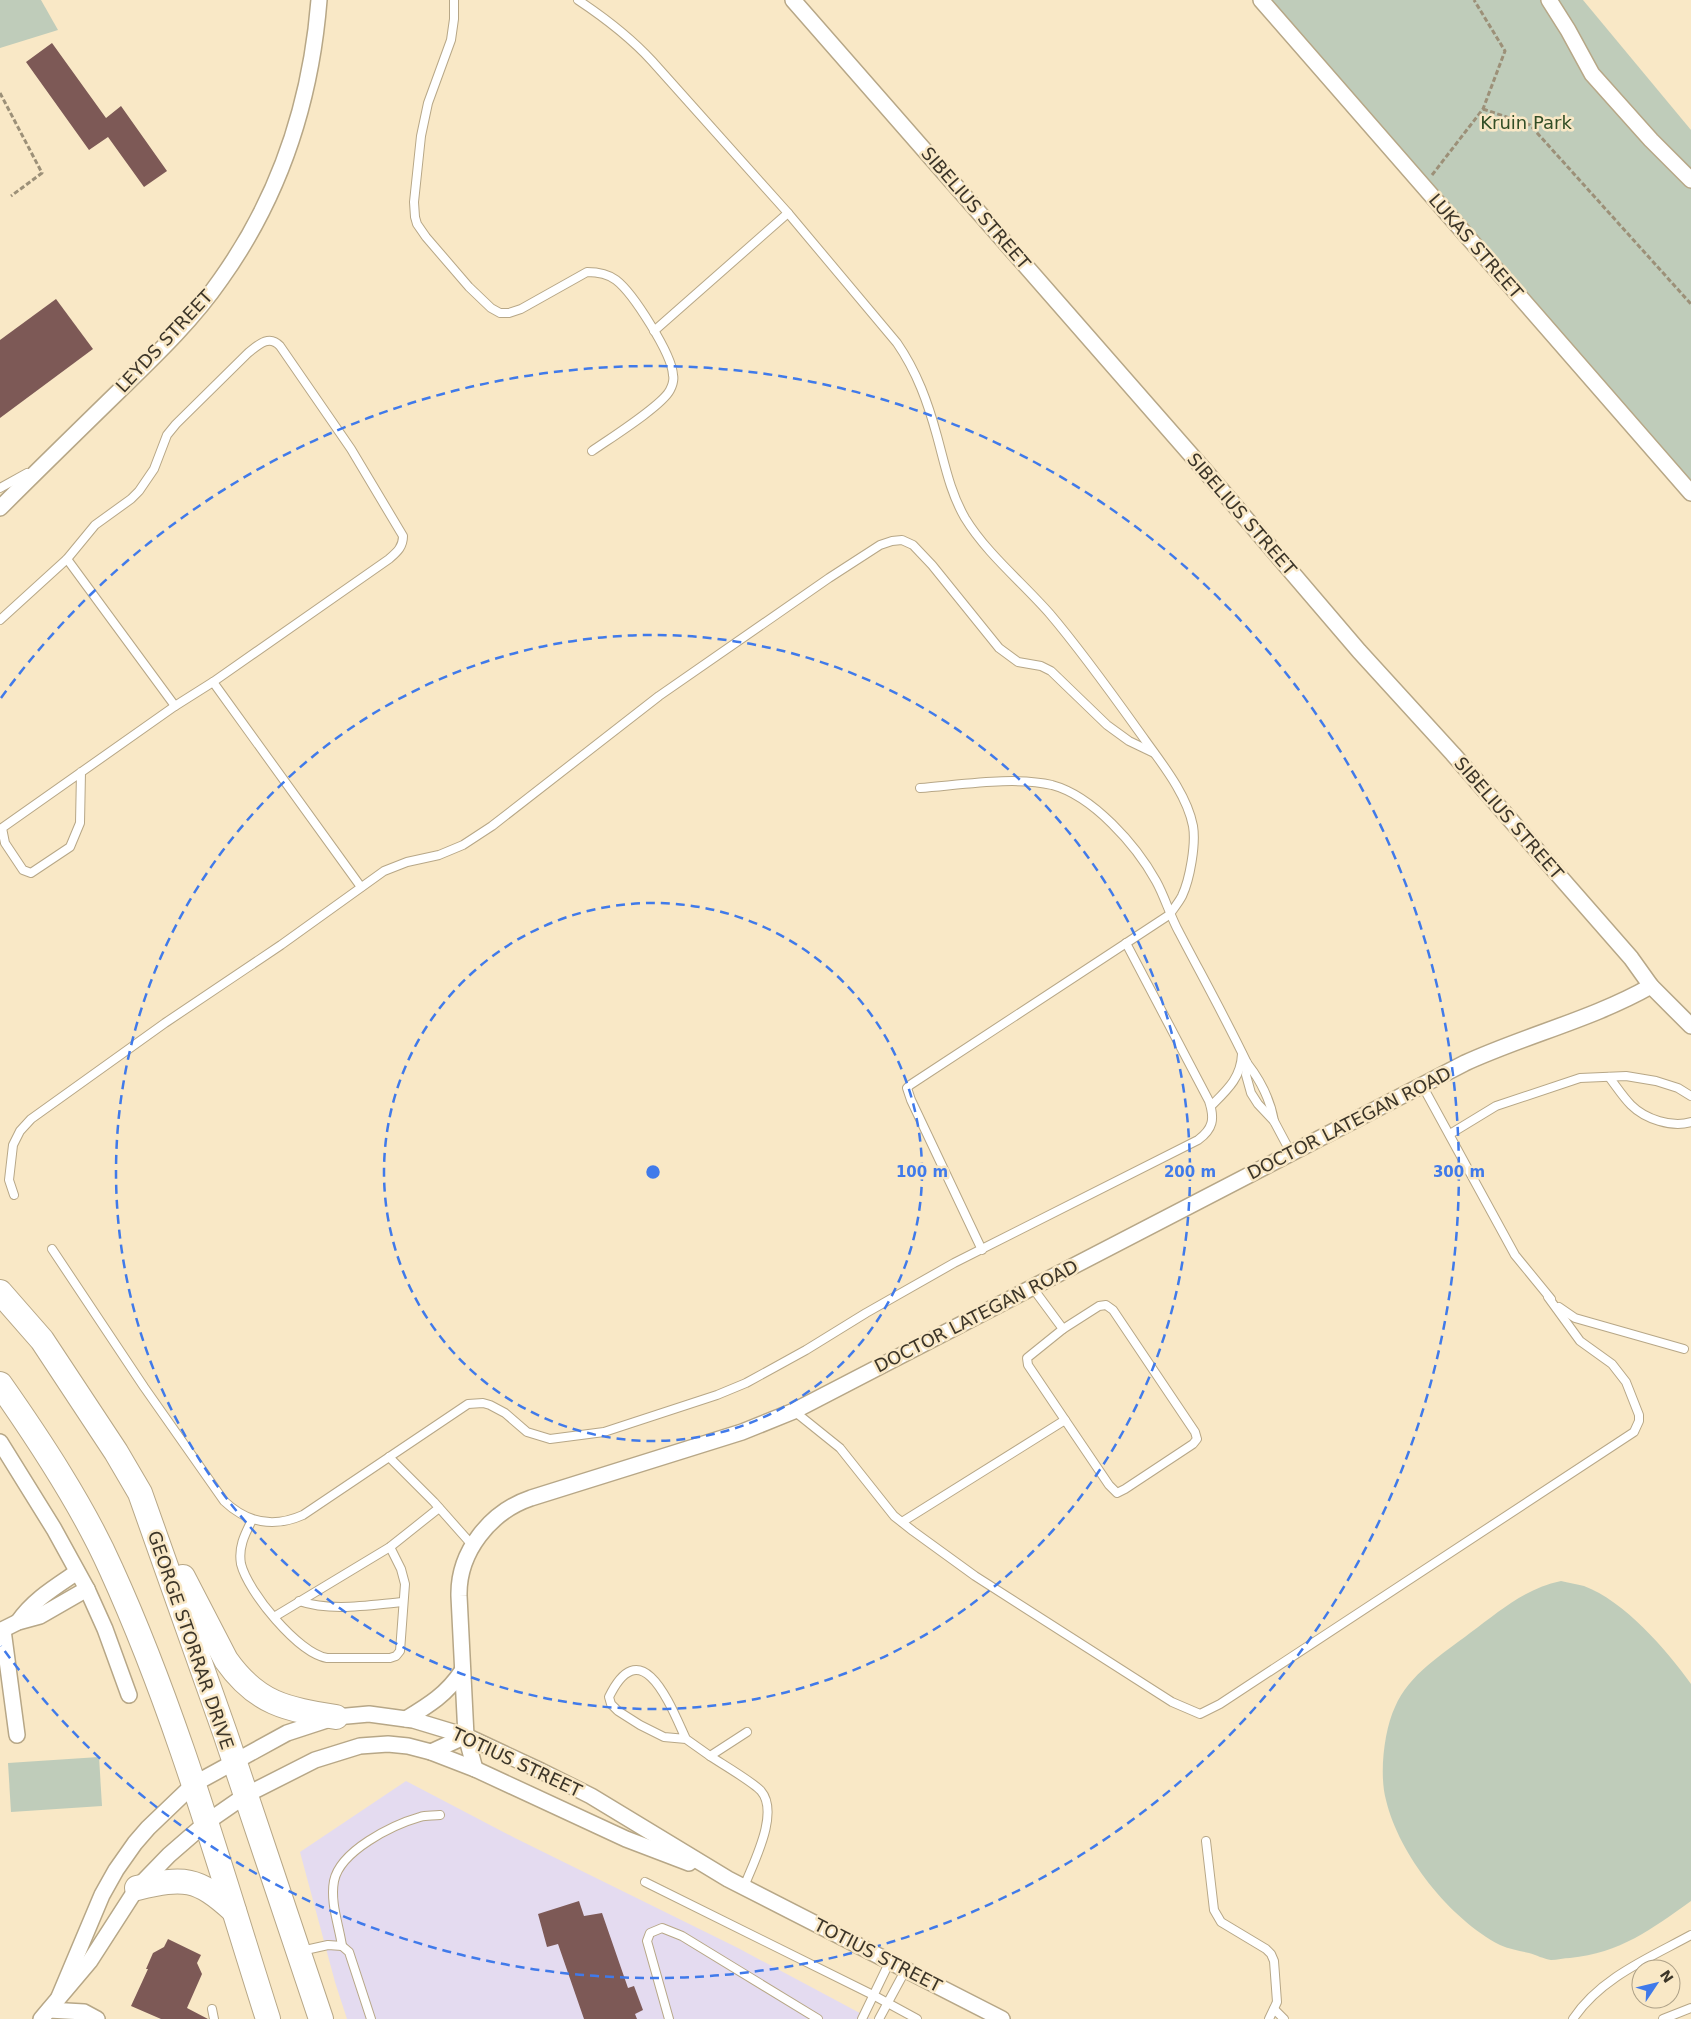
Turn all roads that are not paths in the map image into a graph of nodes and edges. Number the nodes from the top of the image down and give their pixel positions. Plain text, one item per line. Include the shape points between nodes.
1 (319, 0) edge
2 (454, 0) edge
3 (578, 0) edge
4 (793, 0) edge
5 (1261, 0) edge
6 (1549, 0) edge
7 (1691, 180) edge
8 (788, 213) junction
9 (654, 331) junction
10 (592, 452) dead end
11 (46, 463) junction
12 (0, 488) edge
13 (1691, 493) edge
14 (0, 508) edge
15 (67, 559) junction
16 (0, 620) edge
17 (213, 682) junction
18 (175, 706) junction
19 (1155, 754) junction
20 (81, 772) junction
21 (920, 788) dead end
22 (361, 888) junction
23 (1169, 914) junction
24 (1126, 943) junction
25 (1651, 986) junction
26 (1691, 1026) edge
27 (1242, 1052) junction
28 (1247, 1064) junction
29 (1608, 1077) junction
30 (1422, 1085) junction
31 (1691, 1096) edge
32 (1210, 1106) junction
33 (1274, 1121) junction
34 (1691, 1122) edge
35 (1450, 1134) junction
36 (1291, 1153) junction
37 (14, 1194) dead end
38 (52, 1250) dead end
39 (982, 1250) junction
40 (1032, 1287) junction
41 (0, 1292) edge
42 (1548, 1297) junction
43 (1062, 1329) junction
44 (1684, 1349) dead end
45 (0, 1384) edge
46 (794, 1411) junction
47 (1065, 1420) junction
48 (0, 1442) edge
49 (388, 1457) junction
50 (140, 1493) junction
51 (440, 1508) junction
52 (252, 1520) junction
53 (902, 1522) junction
54 (472, 1546) junction
55 (390, 1547) junction
56 (77, 1572) junction
57 (87, 1589) junction
58 (299, 1602) junction
59 (403, 1602) junction
60 (274, 1617) junction
61 (18, 1622) junction
62 (2, 1630) edge
63 (462, 1671) junction
64 (128, 1695) dead end
65 (336, 1717) junction
66 (406, 1719) junction
67 (747, 1732) dead end
68 (17, 1735) dead end
69 (466, 1736) junction
70 (686, 1739) junction
71 (431, 1752) junction
72 (710, 1756) junction
73 (234, 1761) junction
74 (475, 1769) junction
75 (194, 1784) junction
76 (246, 1795) junction
77 (440, 1815) dead end
78 (207, 1822) junction
79 (1206, 1841) dead end
80 (728, 1878) junction
81 (645, 1882) dead end
82 (744, 1887) junction
83 (137, 1888) junction
84 (234, 1911) junction
85 (1691, 1935) edge
86 (342, 1946) junction
87 (299, 1951) junction
88 (890, 1961) junction
89 (906, 1969) junction
90 (873, 1995) junction
91 (59, 1997) junction
92 (887, 2004) junction
93 (1691, 2008) edge
94 (212, 2009) dead end
95 (1274, 2009) junction
96 (45, 2014) edge
97 (97, 2019) edge
98 (214, 2019) edge
99 (268, 2019) edge
100 (321, 2019) edge
101 (371, 2019) edge
102 (670, 2019) edge
103 (818, 2019) edge
104 (862, 2019) edge
105 (879, 2019) edge
106 (917, 2019) edge
107 (1002, 2019) edge
108 (1268, 2019) edge
109 (1284, 2019) edge
110 (1574, 2019) edge
111 (1663, 2019) edge

1 - 11 street, LEYDS STREET via 314,51 301,112 280,174 248,236 220,280 171,340
2 - 9 lane via 451,40 428,104 421,136 414,202 418,224 470,287 490,308 500,313 521,309 587,272 599,273 618,281
3 - 8 lane via 639,47
4 - 25 street, SIBELIUS STREET via 1359,651 1631,958
5 - 13 street, LUKAS STREET
6 - 7 street via 1592,74
8 - 9 lane
8 - 19 lane via 908,359 922,386 952,490 975,532 1064,630
9 - 10 lane via 671,365 671,388 658,403
11 - 12 lane
11 - 14 street, LEYDS STREET
15 - 16 lane
15 - 17 lane via 95,525 131,499 149,479 167,435 176,424 260,343 268,340 277,343 351,449 403,536 403,543 389,559
15 - 18 lane
17 - 18 lane
17 - 22 lane
18 - 20 lane
19 - 22 lane via 1107,725 1052,671 1018,662 999,648 913,545 892,540 822,582 659,696 476,837 431,858 394,866
19 - 23 lane via 1188,810 1193,834 1189,877
20 - 20 lane via 80,823 70,847 31,873 22,870 5,843 2,828
21 - 23 lane via 1033,782 1079,796 1139,855 1156,881
22 - 37 lane via 88,1076 32,1119 20,1131 13,1145 9,1180
23 - 24 lane
23 - 27 lane
24 - 32 lane
24 - 39 lane via 907,1088
25 - 26 street, SIBELIUS STREET
25 - 30 street, DOCTOR LATEGAN ROAD via 1617,1004 1489,1052
27 - 28 lane
27 - 32 lane via 1238,1074
28 - 33 lane via 1268,1096
28 - 33 lane via 1251,1093
29 - 31 lane via 1656,1080
29 - 34 lane via 1633,1107 1643,1113 1673,1124
29 - 35 lane via 1580,1078 1496,1106
30 - 35 lane
30 - 36 street, DOCTOR LATEGAN ROAD
32 - 39 lane via 1213,1122 1207,1134 1198,1140
33 - 36 lane
35 - 42 lane via 1512,1248
36 - 40 street, DOCTOR LATEGAN ROAD
38 - 52 lane via 224,1501 236,1513
39 - 49 lane via 746,1383 717,1395 604,1432 550,1439 527,1432 490,1405 468,1404
40 - 43 lane
40 - 46 street, DOCTOR LATEGAN ROAD
41 - 50 main road, GEORGE STORRAR DRIVE via 42,1340
42 - 44 lane via 1575,1318
42 - 53 lane via 1580,1341 1612,1364 1626,1382 1640,1421 1634,1432 1205,1713 1194,1712 1172,1702 975,1576
43 - 47 lane via 1027,1358 1028,1365
43 - 47 lane via 1100,1306 1106,1305 1113,1310 1197,1439 1117,1493
45 - 75 main road via 58,1470 111,1567
46 - 53 lane via 840,1448
46 - 54 street, DOCTOR LATEGAN ROAD via 742,1432 519,1502 485,1528
47 - 53 lane
48 - 56 street
49 - 51 lane
49 - 52 lane via 303,1515 287,1521
50 - 65 main road via 233,1671 253,1690 275,1704
50 - 73 main road, GEORGE STORRAR DRIVE
51 - 54 lane
51 - 55 lane
52 - 60 lane via 242,1542 241,1564 259,1598
54 - 63 street, DOCTOR LATEGAN ROAD via 463,1565 459,1589
55 - 58 lane
55 - 59 lane via 405,1584
56 - 57 street
56 - 61 street via 26,1609
57 - 61 street via 40,1616
57 - 64 street
58 - 59 lane via 342,1607
58 - 60 lane
59 - 60 lane via 400,1651 392,1658 318,1657 291,1638
61 - 62 street
62 - 68 street
63 - 66 street via 445,1693
63 - 69 street, DOCTOR LATEGAN ROAD
65 - 66 street, TOTIUS STREET via 369,1714
65 - 73 street, TOTIUS STREET via 287,1733
66 - 69 street, TOTIUS STREET
67 - 72 lane
69 - 71 street
69 - 74 street, DOCTOR LATEGAN ROAD
69 - 80 street, TOTIUS STREET via 592,1796
70 - 70 lane via 664,1737 618,1711 610,1696 616,1683 630,1670 641,1669 651,1675
70 - 72 lane
71 - 74 street, TOTIUS STREET
71 - 76 street, TOTIUS STREET via 388,1744 360,1746 315,1760
72 - 82 lane via 761,1791 768,1803 766,1828
73 - 75 street, TOTIUS STREET
73 - 76 main road, GEORGE STORRAR DRIVE
74 - 80 street, TOTIUS STREET via 626,1838
75 - 78 main road
75 - 91 street, TOTIUS STREET via 142,1835 116,1870 102,1895
76 - 78 street, TOTIUS STREET
76 - 87 main road, GEORGE STORRAR DRIVE
77 - 86 lane via 421,1817 391,1828 352,1853 338,1869 334,1901
78 - 83 street, TOTIUS STREET
78 - 84 main road
79 - 95 lane via 1214,1910 1221,1922 1272,1954
80 - 82 street, TOTIUS STREET
81 - 90 lane
82 - 88 street, TOTIUS STREET
83 - 84 main road via 164,1882 202,1886
83 - 91 street, TOTIUS STREET via 90,1961
84 - 99 main road
85 - 110 lane via 1606,1984 1587,2000
86 - 87 lane via 328,1945
86 - 101 lane via 349,1952
87 - 100 main road, GEORGE STORRAR DRIVE
88 - 89 street, TOTIUS STREET
88 - 90 lane
89 - 92 lane
89 - 107 street, TOTIUS STREET
90 - 92 lane
90 - 104 lane
91 - 96 street
92 - 105 lane
92 - 106 lane
93 - 111 lane
94 - 98 lane
95 - 108 lane
95 - 109 lane
96 - 97 street via 84,2012
102 - 103 lane via 646,1941 650,1933 662,1928 682,1936

